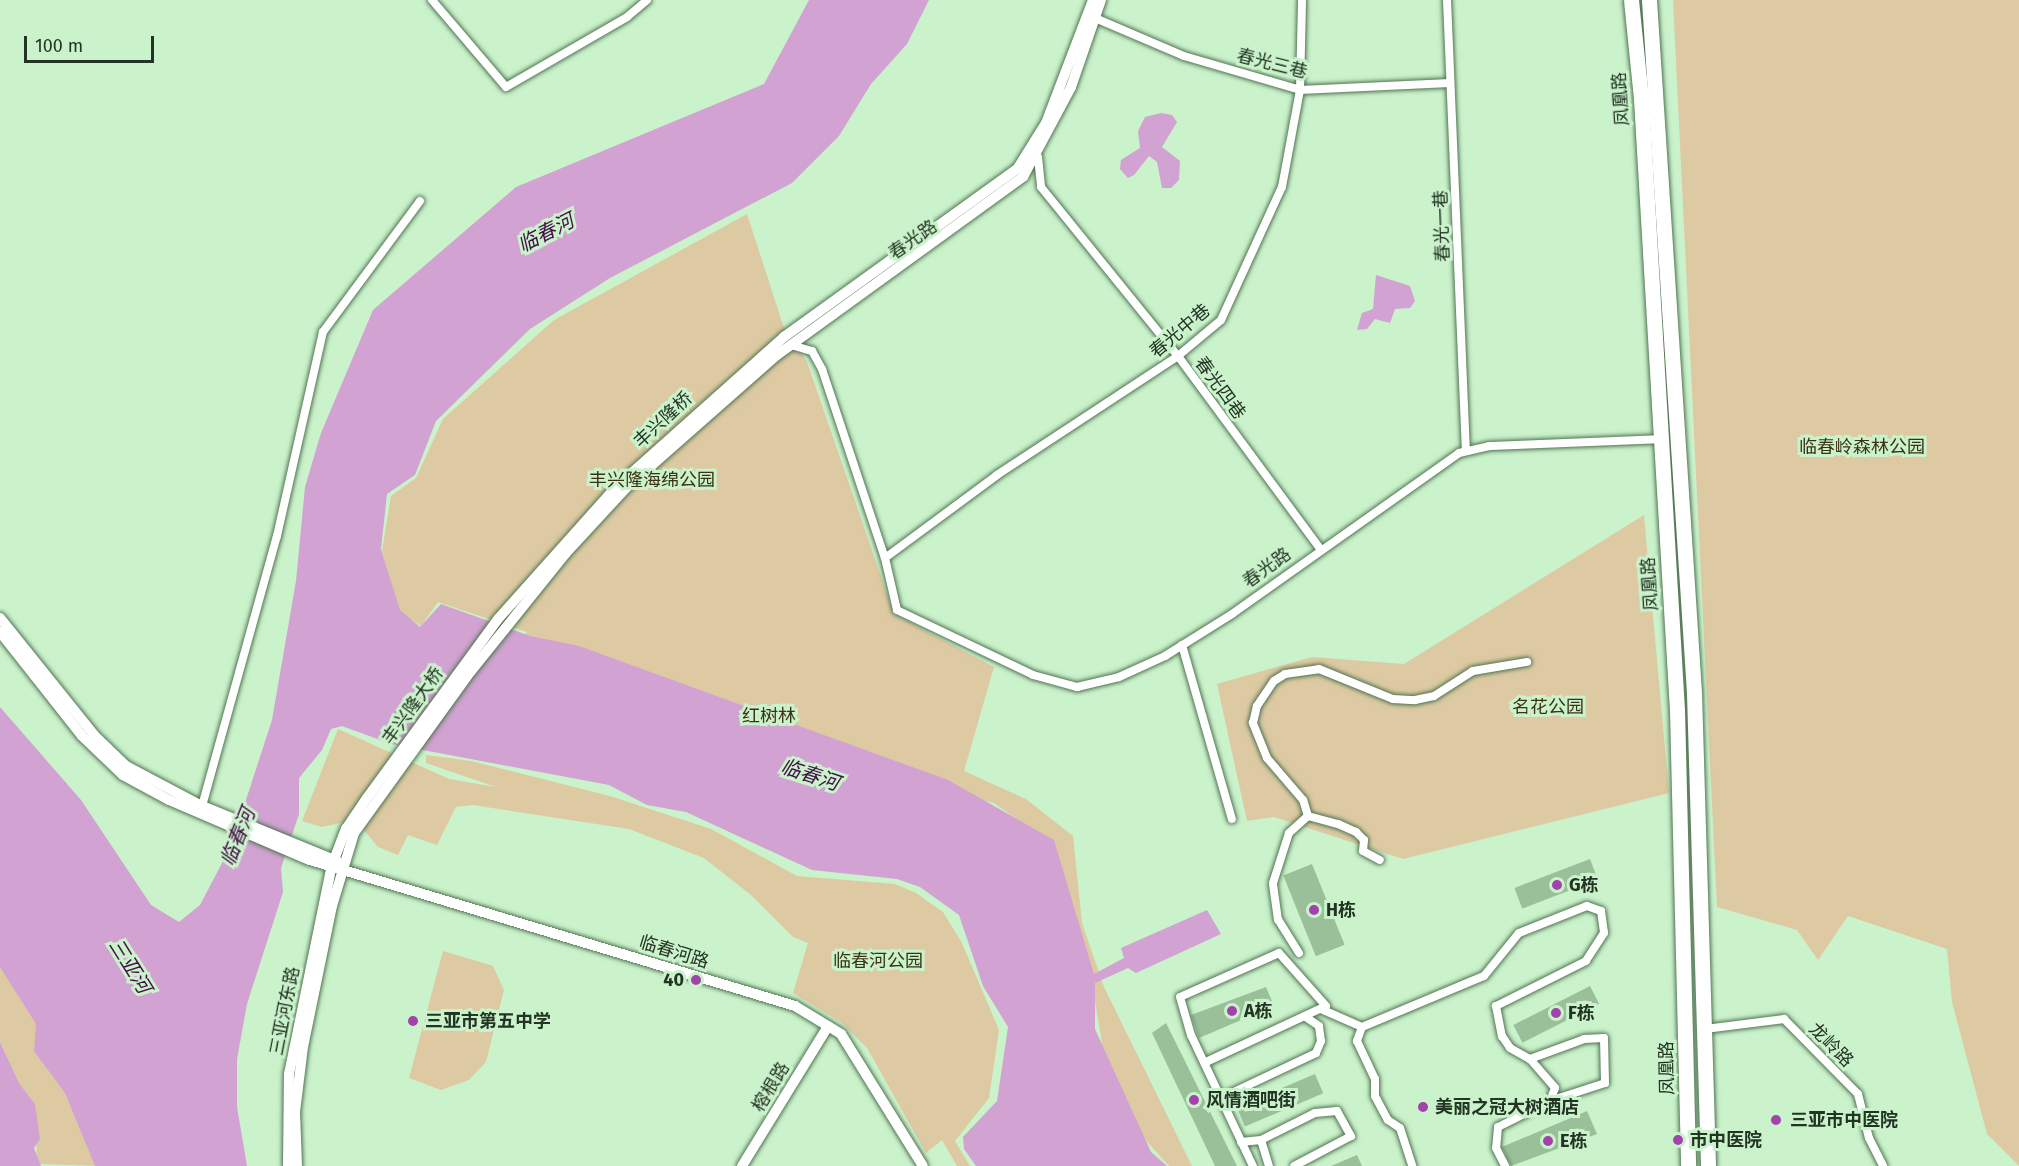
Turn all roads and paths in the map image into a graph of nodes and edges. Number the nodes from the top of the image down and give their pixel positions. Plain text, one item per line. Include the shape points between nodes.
1 (432, 0) edge
2 (647, 0) edge
3 (1093, 0) edge
4 (1101, 0) edge
5 (1302, 0) edge
6 (1447, 0) edge
7 (1631, 0) edge
8 (1649, 0) edge
9 (1095, 18) junction
10 (1450, 83) junction
11 (1299, 90) junction
12 (1038, 157) junction
13 (420, 201) dead end
14 (790, 345) junction
15 (774, 351) junction
16 (1178, 356) junction
17 (1660, 439) junction
18 (1466, 451) junction
19 (1321, 550) junction
20 (885, 558) junction
21 (515, 607) joint
22 (0, 618) edge
23 (0, 632) edge
24 (1182, 645) junction
25 (1527, 662) dead end
26 (202, 806) junction
27 (212, 815) junction
28 (1308, 816) junction
29 (1232, 819) dead end
30 (350, 831) junction
31 (1380, 860) dead end
32 (333, 861) junction
33 (343, 868) junction
34 (1684, 916) junction
35 (1703, 916) junction
36 (1299, 953) dead end
37 (1321, 1009) junction
38 (1306, 1018) junction
39 (828, 1026) junction
40 (1362, 1027) junction
41 (1706, 1029) junction
42 (1530, 1059) junction
43 (1206, 1062) junction
44 (1221, 1098) junction
45 (1550, 1101) junction
46 (1261, 1140) junction
47 (1241, 1142) junction
48 (288, 1166) edge
49 (297, 1166) edge
50 (742, 1166) edge
51 (923, 1166) edge
52 (1253, 1166) edge
53 (1269, 1166) edge
54 (1294, 1166) edge
55 (1412, 1166) edge
56 (1505, 1166) edge
57 (1688, 1166) edge
58 (1708, 1166) edge
59 (1883, 1166) edge

1 - 2 street via 506,87 627,17
3 - 15 main road, 春光路 via 1046,123 1018,168
4 - 9 main road, 春光路
5 - 11 street, 春光中巷
6 - 10 street, 春光一巷
7 - 17 highway, 凤凰路
8 - 35 highway, 凤凰路 via 1685,530
9 - 11 street, 春光三巷 via 1184,56
9 - 12 main road, 春光路 via 1071,87
10 - 11 street, 春光三巷
10 - 18 street, 春光一巷
11 - 16 street, 春光中巷 via 1282,187 1259,246 1221,320
12 - 14 main road, 春光路 via 1004,194
12 - 16 street, 春光四巷 via 1041,187
13 - 26 street via 323,332 277,536
14 - 15 main road, 春光路
14 - 20 street via 812,351 822,369
15 - 21 main road, 丰兴隆桥 via 645,465
16 - 19 street, 春光四巷
16 - 20 street, 春光中巷 via 1006,469
17 - 18 street, 春光路
17 - 34 highway, 凤凰路
18 - 19 street, 春光路 via 1440,464
19 - 24 street, 春光路
20 - 24 street, 春光路 via 897,610 1033,675 1077,687 1119,676
21 - 30 main road, 丰兴隆大桥
22 - 26 main road via 95,736 126,766
23 - 27 main road via 82,736 123,775
24 - 29 street
25 - 28 street via 1479,669 1434,696 1415,700 1393,699 1319,669 1284,674 1274,681 1257,706 1253,723 1267,758 1303,800
26 - 27 main road
27 - 32 main road
28 - 31 street via 1356,831 1364,840 1363,851
28 - 36 street via 1289,833 1273,883 1278,920
30 - 32 main road, 三亚河东路
30 - 33 main road, 三亚河东路
32 - 33 main road
32 - 48 main road, 三亚河东路 via 290,1074
33 - 39 main road, 临春河路 via 795,1006
33 - 49 main road, 三亚河东路 via 298,1077
34 - 35 highway
34 - 57 highway, 凤凰路
35 - 41 highway, 凤凰路
37 - 38 street
37 - 40 street
37 - 43 street via 1326,1006 1318,994 1279,953 1268,954 1180,997
38 - 43 street
38 - 44 street via 1318,1026 1321,1041 1316,1053
39 - 50 main road, 榕根路
39 - 51 main road, 临春河路 via 841,1034
40 - 42 street via 1484,976 1519,933 1587,906 1601,911 1604,933 1586,961 1496,1006 1506,1042
40 - 55 street via 1357,1041 1375,1079 1375,1096 1388,1120 1400,1128
41 - 58 highway, 凤凰路
41 - 59 street, 龙岭路 via 1784,1019 1858,1094 1869,1138
42 - 45 street via 1555,1089
42 - 45 street via 1584,1039 1604,1038 1605,1083
43 - 44 street
44 - 47 street
45 - 56 street via 1498,1127 1496,1148
46 - 47 street
46 - 53 street
46 - 54 street via 1316,1113 1336,1111 1351,1136
47 - 52 street

